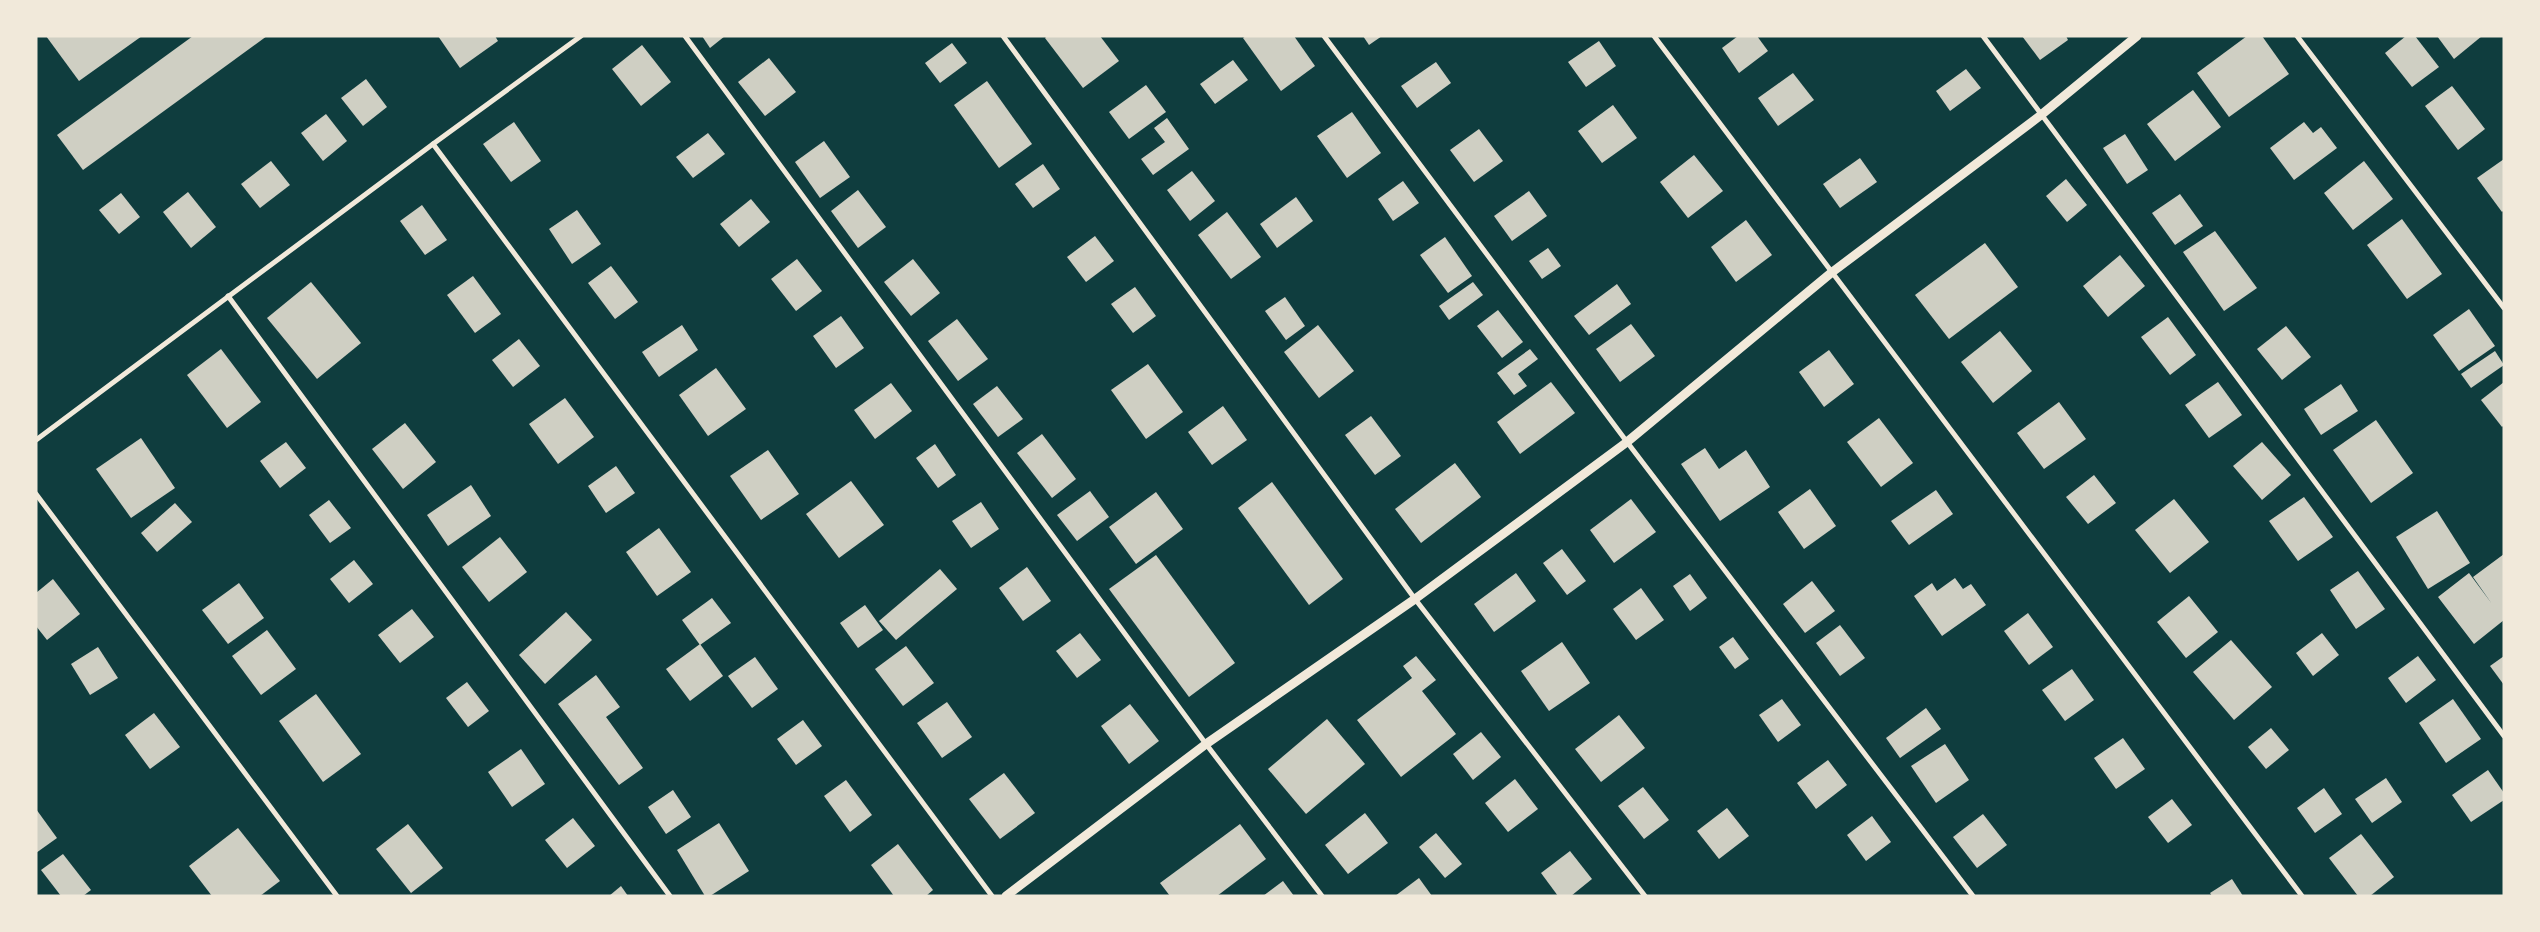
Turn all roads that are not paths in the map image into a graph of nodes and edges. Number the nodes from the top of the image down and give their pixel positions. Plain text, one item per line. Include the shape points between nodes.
1 (581, 36) edge
2 (685, 36) edge
3 (1004, 36) edge
4 (1324, 36) edge
5 (1654, 36) edge
6 (1983, 36) edge
7 (2137, 36) edge
8 (2298, 36) edge
9 (2041, 116) junction
10 (433, 144) junction
11 (1831, 273) junction
12 (228, 296) junction
13 (2504, 308) edge
14 (36, 440) edge
15 (1627, 442) junction
16 (36, 494) edge
17 (1414, 599) junction
18 (2504, 736) edge
19 (1206, 744) junction
20 (337, 896) edge
21 (670, 896) edge
22 (992, 896) edge
23 (1006, 896) edge
24 (1322, 896) edge
25 (1645, 896) edge
26 (1973, 896) edge
27 (2302, 896) edge

1 - 10 street
2 - 19 street
3 - 17 street
4 - 15 street
5 - 11 street
6 - 9 street
7 - 9 street
8 - 13 street
9 - 11 street
9 - 18 street
10 - 12 street
10 - 22 street
11 - 15 street
11 - 27 street
12 - 14 street
12 - 21 street
15 - 17 street
15 - 26 street
16 - 20 street
17 - 19 street
17 - 25 street
19 - 23 street
19 - 24 street

